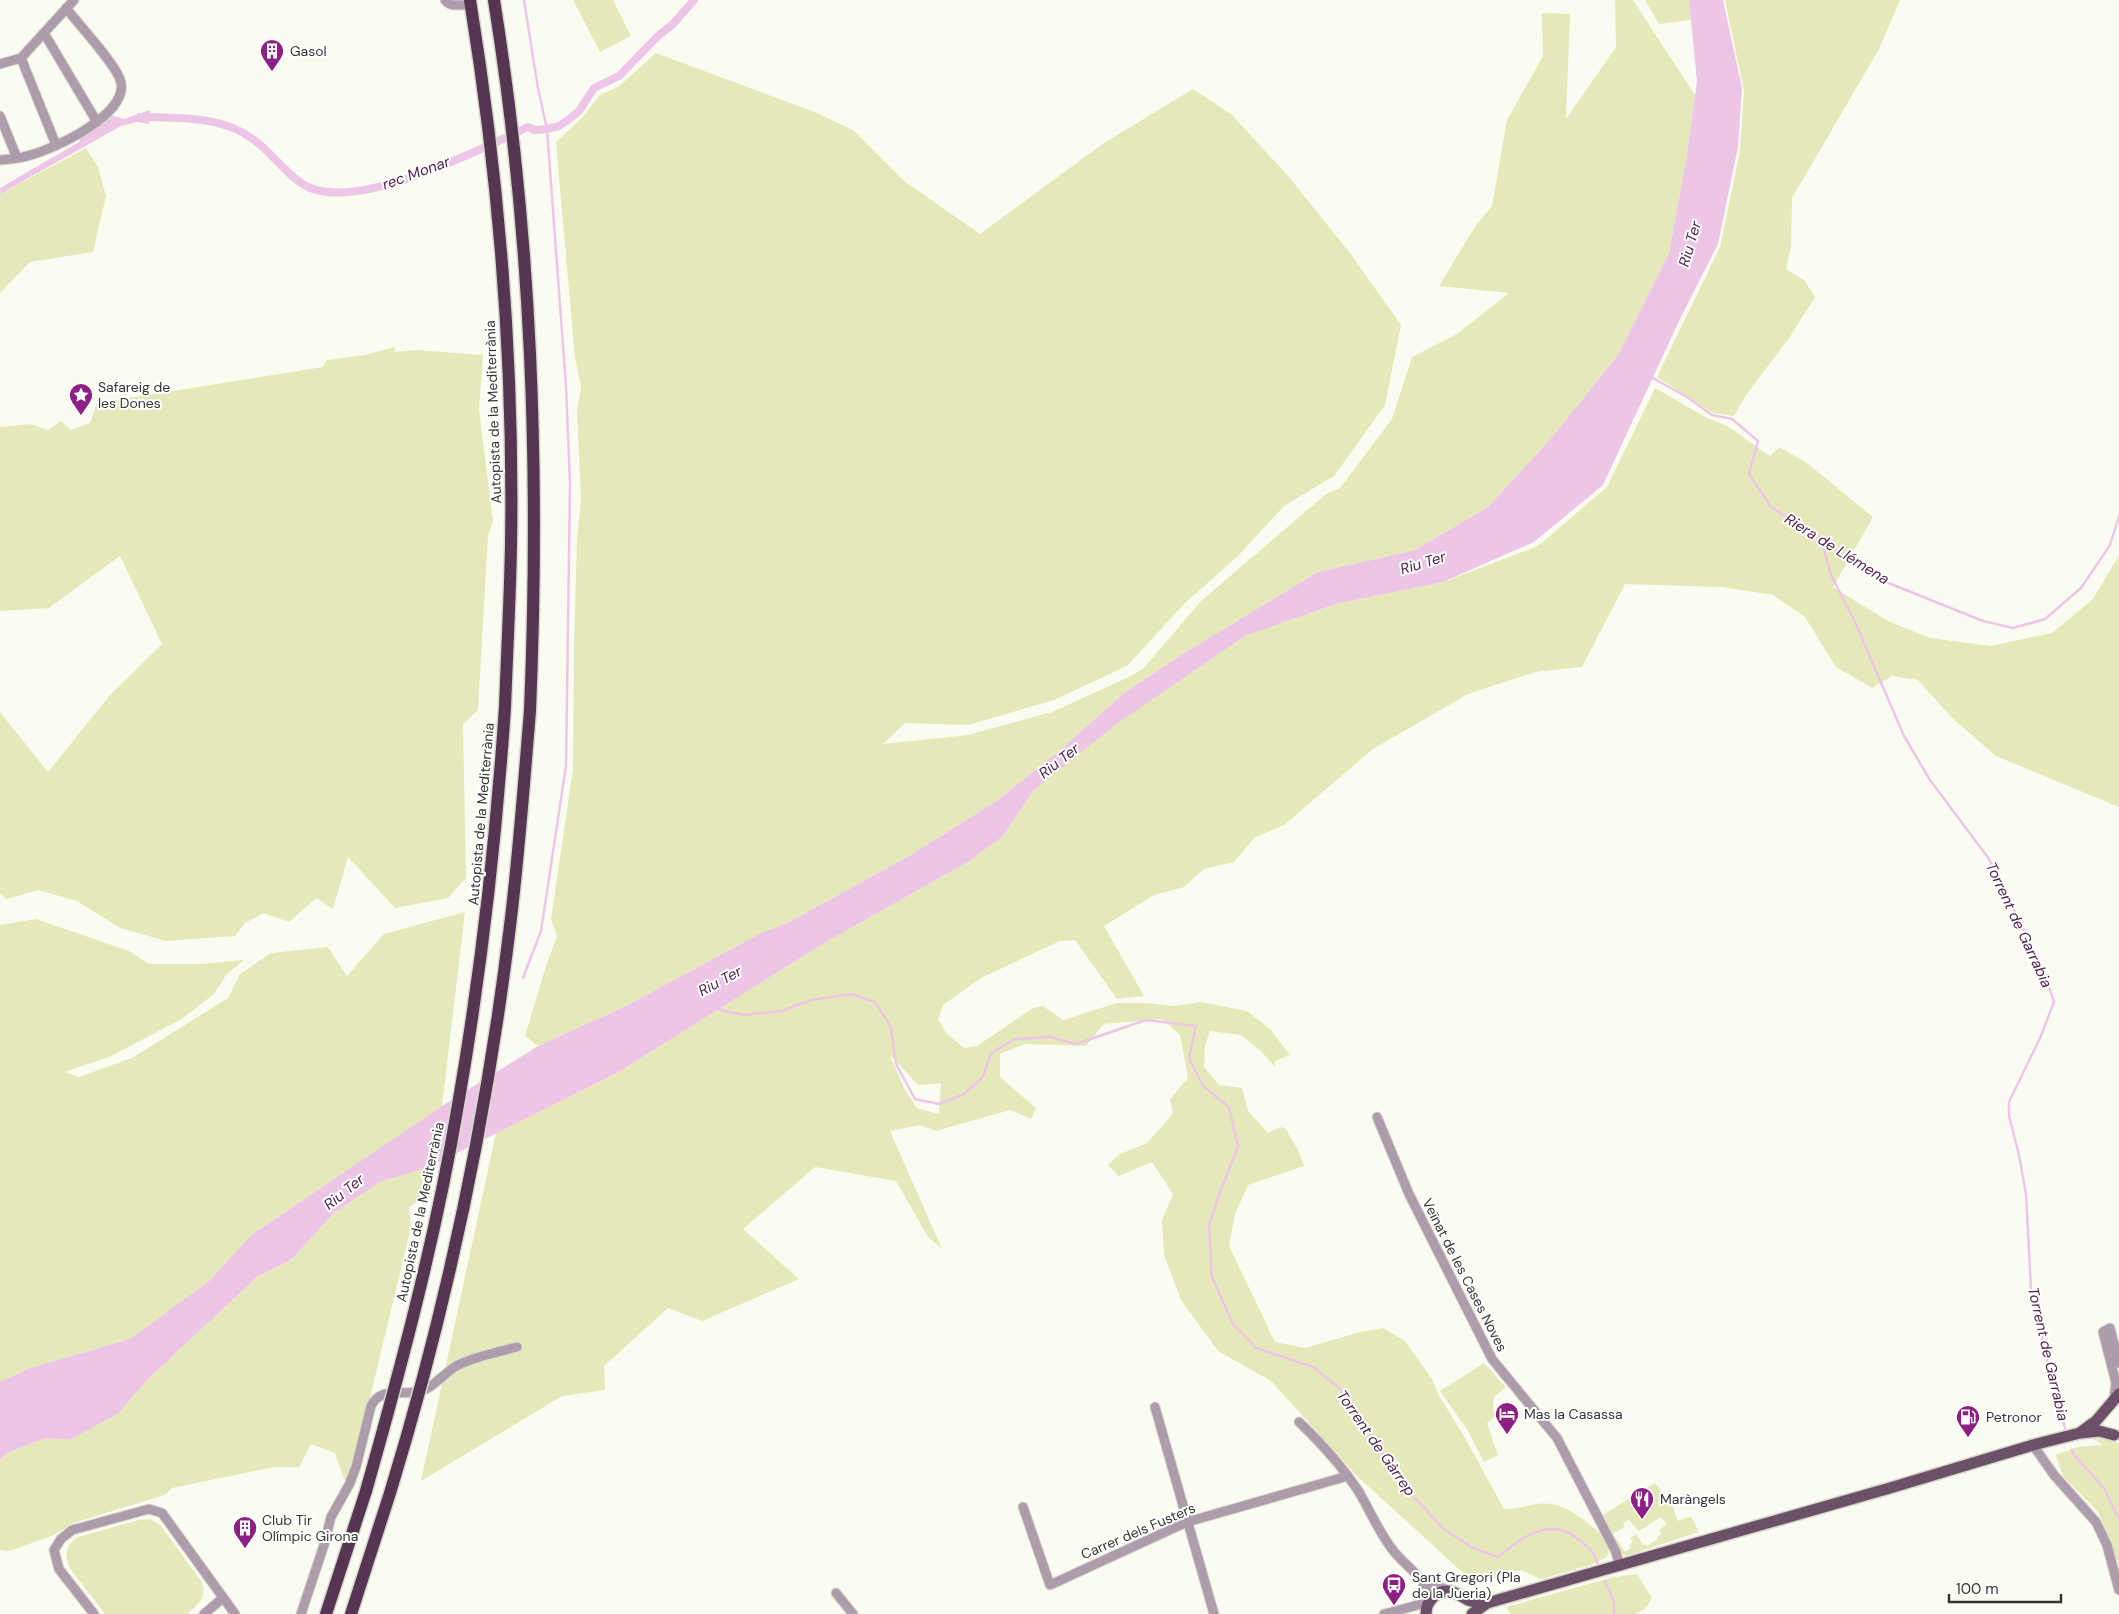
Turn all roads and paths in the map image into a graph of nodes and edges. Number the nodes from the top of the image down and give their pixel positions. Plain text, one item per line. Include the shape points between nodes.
1 (74, 0) edge
2 (445, 0) edge
3 (494, 0) edge
4 (466, 2) edge
5 (66, 8) junction
6 (44, 33) junction
7 (21, 58) junction
8 (0, 64) edge
9 (0, 116) edge
10 (97, 122) junction
11 (56, 144) junction
12 (17, 158) junction
13 (0, 160) edge
14 (1377, 1117) dead end
15 (518, 1347) dead end
16 (2119, 1363) edge
17 (2114, 1400) edge
18 (1155, 1407) dead end
19 (1299, 1422) dead end
20 (2080, 1433) junction
21 (2117, 1437) edge
22 (2033, 1445) junction
23 (1348, 1476) junction
24 (1023, 1507) dead end
25 (1187, 1522) junction
26 (1616, 1565) junction
27 (1422, 1579) junction
28 (2119, 1590) edge
29 (1450, 1592) junction
30 (836, 1593) dead end
31 (223, 1598) junction
32 (1464, 1598) junction
33 (1487, 1603) junction
34 (1426, 1608) edge
35 (94, 1614) edge
36 (204, 1614) edge
37 (235, 1614) edge
38 (301, 1614) edge
39 (326, 1614) edge
40 (351, 1614) edge
41 (853, 1614) edge
42 (1214, 1614) edge
43 (1384, 1614) edge
44 (1471, 1614) edge

1 - 5 street
2 - 4 street via 454,5
3 - 40 highway, bridge via 518,175 530,346 535,543 530,710 510,928 482,1109 432,1342 390,1493
4 - 39 highway, Autopista de la Mediterrània, bridge via 491,148 509,390 511,544 499,804 458,1106 416,1304 366,1491
5 - 6 street
5 - 10 street via 120,80 120,93 110,112
6 - 7 street
6 - 10 street
7 - 8 street
7 - 11 street
9 - 12 street
10 - 11 street
11 - 12 street
12 - 13 street
14 - 26 street, Veïnat de les Cases Noves via 1409,1194 1492,1359 1557,1438 1616,1552
15 - 38 street via 457,1366 424,1390 388,1392 374,1400 356,1467 331,1517
16 - 17 street via 2110,1328 2103,1332 2116,1383
17 - 20 main road via 2096,1421
17 - 21 main road via 2108,1422
18 - 25 street
19 - 23 street
20 - 21 main road via 2099,1431
20 - 22 main road
22 - 26 main road
22 - 28 street via 2054,1475 2096,1522 2107,1545
23 - 25 street, Carrer dels Fusters
23 - 27 street via 1392,1550
24 - 25 street, Carrer dels Fusters via 1050,1585
25 - 42 street
26 - 33 main road
27 - 29 street
27 - 34 street via 1428,1590
29 - 32 main road
29 - 34 main road via 1441,1593
30 - 41 street
31 - 35 street via 162,1513 149,1509 72,1530 61,1538 54,1550 59,1569
31 - 36 street
31 - 37 street
32 - 33 main road
32 - 44 main road
33 - 44 main road
34 - 43 street

